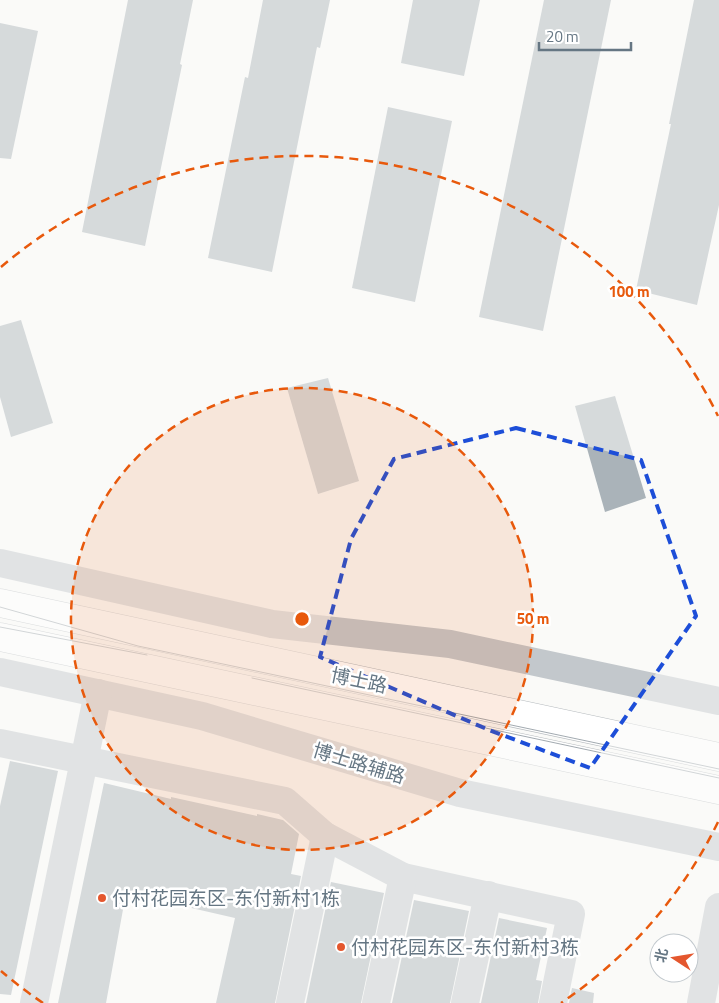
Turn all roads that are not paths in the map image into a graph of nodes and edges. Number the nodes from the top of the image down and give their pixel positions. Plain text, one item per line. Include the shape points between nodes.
1 (0, 563) edge
2 (0, 603) edge
3 (0, 637) edge
4 (0, 672) edge
5 (98, 693) junction
6 (719, 701) edge
7 (0, 743) edge
8 (719, 757) edge
9 (84, 760) junction
10 (719, 790) edge
11 (325, 836) junction
12 (719, 847) edge
13 (403, 876) junction
14 (488, 895) junction
15 (719, 907) edge
16 (34, 1003) edge
17 (290, 1003) edge
18 (376, 1003) edge
19 (465, 1003) edge
20 (553, 1003) edge
21 (701, 1003) edge

1 - 6 street via 272,624 450,644
2 - 8 main road, 博士路
3 - 10 main road, 博士路
4 - 5 street, 博士路辅路
5 - 9 street
5 - 12 street, 博士路辅路 via 202,716 460,793
7 - 9 street
9 - 11 street via 284,801
9 - 16 street
11 - 13 street
11 - 17 street
13 - 14 street
13 - 18 street
14 - 19 street
14 - 20 street via 571,914
15 - 21 street

